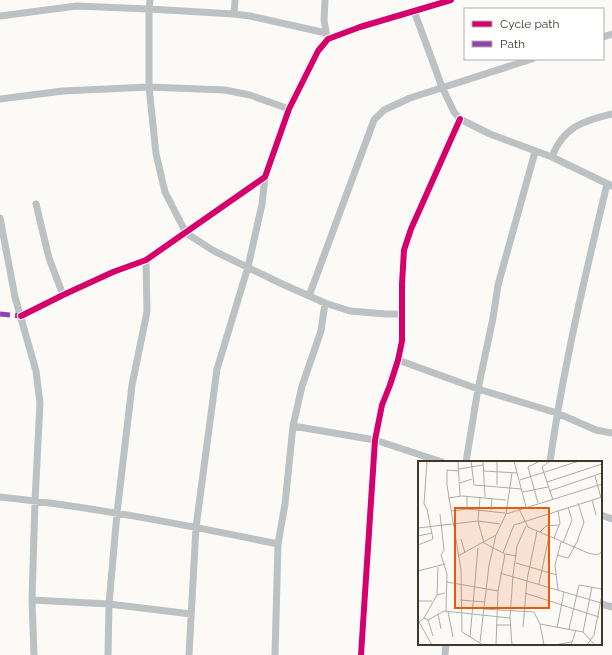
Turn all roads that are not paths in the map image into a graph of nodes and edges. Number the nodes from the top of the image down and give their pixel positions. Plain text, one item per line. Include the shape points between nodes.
1 (150, 0) edge
2 (235, 0) edge
3 (325, 0) edge
4 (451, 0) edge
5 (77, 3) edge
6 (148, 9) junction
7 (414, 11) junction
8 (234, 14) junction
9 (0, 16) edge
10 (327, 36) junction
11 (529, 60) edge
12 (148, 87) junction
13 (442, 87) junction
14 (0, 99) edge
15 (289, 109) junction
16 (612, 114) edge
17 (460, 120) junction
18 (535, 152) junction
19 (552, 157) junction
20 (265, 177) junction
21 (609, 185) edge
22 (36, 204) dead end
23 (0, 218) edge
24 (186, 233) junction
25 (146, 260) junction
26 (248, 268) junction
27 (63, 295) junction
28 (310, 296) junction
29 (325, 303) junction
30 (402, 314) junction
31 (21, 316) junction
32 (398, 360) junction
33 (478, 389) junction
34 (557, 413) junction
35 (293, 426) junction
36 (612, 433) edge
37 (375, 440) junction
38 (439, 461) edge
39 (466, 461) edge
40 (550, 461) edge
41 (0, 497) edge
42 (35, 500) junction
43 (117, 513) junction
44 (602, 516) edge
45 (612, 519) edge
46 (196, 527) junction
47 (278, 544) junction
48 (32, 600) junction
49 (109, 604) junction
50 (602, 604) edge
51 (612, 607) edge
52 (191, 614) junction
53 (446, 645) edge
54 (34, 655) edge
55 (108, 655) edge
56 (189, 655) edge
57 (275, 655) edge
58 (361, 655) edge
59 (445, 655) edge

1 - 6 street
2 - 8 street
3 - 10 street via 324,20
4 - 7 street
5 - 6 street
5 - 9 street
6 - 8 street
6 - 12 street
7 - 10 street
7 - 13 street
8 - 10 street via 264,19
10 - 15 street
11 - 13 street
12 - 14 street via 63,91
12 - 15 street via 225,90 250,95
12 - 24 street via 156,154 165,192
13 - 17 street
13 - 28 street via 384,110 374,120
15 - 20 street
16 - 19 street via 590,120 567,132 555,147
17 - 18 street
17 - 30 street via 410,229 404,250
18 - 19 street
18 - 33 street via 498,285
19 - 21 street
20 - 24 street
20 - 26 street via 262,204
21 - 34 street via 573,327
22 - 27 street via 49,258
23 - 31 street
24 - 25 street
24 - 26 street
25 - 27 street
25 - 43 street via 147,312 132,385
26 - 28 street
26 - 46 street via 217,369
27 - 31 street
28 - 29 street
29 - 30 street via 350,310
29 - 35 street via 321,331 302,386
30 - 32 street via 402,341
31 - 42 street via 36,371 40,403
32 - 33 street
32 - 37 street via 382,405
33 - 34 street
33 - 39 street
34 - 36 street via 596,430
34 - 40 street
35 - 37 street
35 - 47 street
37 - 38 street
37 - 58 street
41 - 42 street
42 - 43 street
42 - 48 street
43 - 46 street
43 - 49 street
44 - 45 street
46 - 47 street
46 - 52 street
47 - 57 street
48 - 49 street
48 - 54 street
49 - 52 street
49 - 55 street
50 - 51 street
52 - 56 street
53 - 59 street

